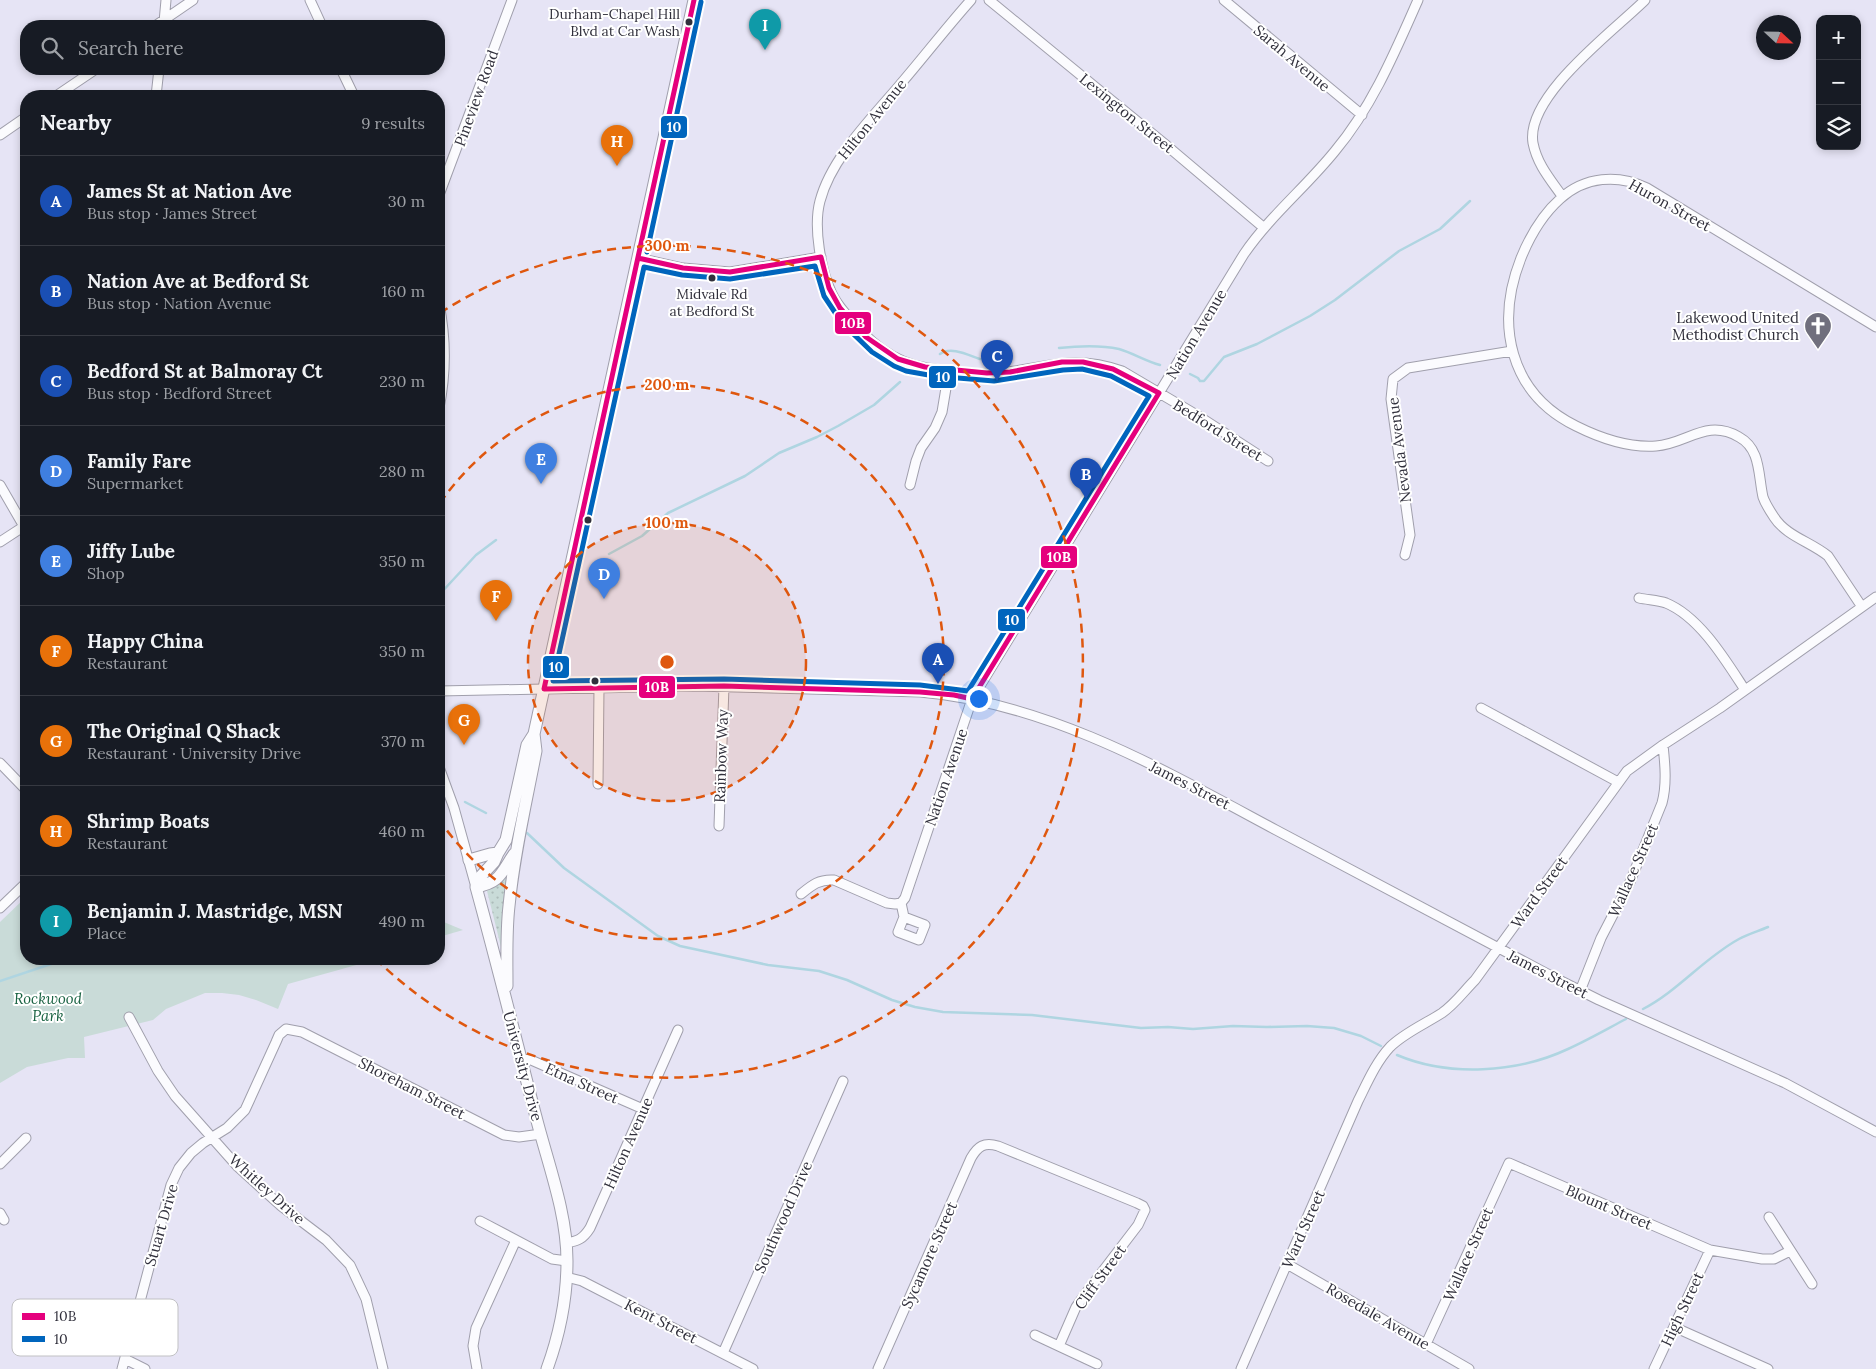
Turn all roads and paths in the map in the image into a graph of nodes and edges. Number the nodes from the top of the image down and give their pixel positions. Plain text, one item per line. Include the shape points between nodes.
1 (166, 0) edge
2 (193, 0) edge
3 (310, 0) edge
4 (512, 0) edge
5 (694, 0) edge
6 (971, 0) edge
7 (989, 0) edge
8 (1224, 0) edge
9 (1418, 0) edge
10 (1645, 0) edge
11 (163, 20) edge
12 (167, 20) edge
13 (319, 20) edge
14 (87, 75) edge
15 (158, 75) edge
16 (344, 75) edge
17 (65, 90) edge
18 (157, 90) edge
19 (351, 90) edge
20 (1362, 115) junction
21 (20, 121) edge
22 (0, 135) edge
23 (445, 179) edge
24 (1562, 196) junction
25 (1264, 228) junction
26 (638, 258) junction
27 (821, 258) junction
28 (1876, 327) edge
29 (1512, 351) junction
30 (949, 370) junction
31 (1159, 393) junction
32 (1268, 461) dead end
33 (0, 484) edge
34 (910, 485) dead end
35 (20, 518) edge
36 (20, 530) edge
37 (0, 542) edge
38 (1406, 555) dead end
39 (1876, 597) edge
40 (1639, 598) dead end
41 (1862, 607) junction
42 (724, 686) junction
43 (600, 688) junction
44 (544, 689) junction
45 (1745, 690) junction
46 (445, 691) edge
47 (972, 699) junction
48 (1481, 708) dead end
49 (534, 734) junction
50 (1663, 745) junction
51 (0, 763) edge
52 (1618, 782) junction
53 (445, 783) edge
54 (20, 784) edge
55 (598, 784) dead end
56 (719, 826) dead end
57 (517, 849) junction
58 (498, 853) junction
59 (469, 860) junction
60 (476, 887) junction
61 (20, 890) edge
62 (801, 894) dead end
63 (902, 902) junction
64 (0, 908) edge
65 (904, 917) dead end
66 (1498, 948) junction
67 (1580, 991) junction
68 (507, 1005) junction
69 (129, 1016) dead end
70 (286, 1029) joint
71 (678, 1030) dead end
72 (521, 1058) junction
73 (843, 1080) dead end
74 (643, 1109) junction
75 (1876, 1132) edge
76 (540, 1134) junction
77 (212, 1137) junction
78 (26, 1138) dead end
79 (984, 1144) joint
80 (1509, 1163) joint
81 (0, 1164) edge
82 (1769, 1217) dead end
83 (480, 1220) dead end
84 (516, 1240) junction
85 (566, 1243) junction
86 (1710, 1250) junction
87 (1790, 1251) junction
88 (567, 1261) junction
89 (1287, 1264) junction
90 (566, 1277) junction
91 (1812, 1284) dead end
92 (141, 1299) edge
93 (1674, 1327) junction
94 (1036, 1335) dead end
95 (1426, 1344) junction
96 (1059, 1346) junction
97 (722, 1353) junction
98 (126, 1356) edge
99 (125, 1359) junction
100 (1097, 1364) dead end
101 (122, 1369) edge
102 (146, 1369) edge
103 (383, 1369) edge
104 (477, 1369) edge
105 (548, 1369) edge
106 (753, 1369) edge
107 (878, 1369) edge
108 (1241, 1369) edge
109 (1469, 1369) edge
110 (1654, 1369) edge
111 (1768, 1369) edge

1 - 11 street
2 - 12 street
3 - 13 street
4 - 23 street, Pineview Road
5 - 26 main road
6 - 27 street, Hilton Avenue via 862,130 829,177 818,207
7 - 25 street, Lexington Street
8 - 20 street, Sarah Avenue
9 - 20 street, Nation Avenue
10 - 24 street via 1561,79 1537,119 1533,134 1537,159
14 - 17 street
15 - 18 street
16 - 19 street
20 - 25 street, Nation Avenue via 1326,162
21 - 22 street
24 - 28 street, Huron Street via 1601,179 1636,183
24 - 29 street, Huron Street via 1542,218 1516,272 1508,310
25 - 31 street, Nation Avenue via 1244,254
26 - 27 street via 683,268 730,272
26 - 44 main road
27 - 30 street, Bedford Street via 833,297 861,333 900,361
29 - 38 street, Nevada Avenue via 1408,368 1393,379 1392,399 1410,535
29 - 41 street, Huron Street via 1521,374 1551,410 1602,437 1636,446 1656,446 1704,430 1714,430 1744,440 1757,457 1764,498 1774,516 1784,528 1828,556
30 - 31 street, Bedford Street via 997,373 1082,362 1122,372
30 - 34 street via 942,412 921,448
31 - 32 street, Bedford Street
31 - 47 street, Nation Avenue
33 - 35 street
36 - 37 street
39 - 41 street, Ward Street
40 - 45 street via 1666,603 1688,618 1713,641
41 - 45 street, Ward Street
42 - 43 street, James Street
42 - 47 street, James Street via 920,692 954,694
42 - 56 street, Rainbow Way
43 - 44 street, James Street
43 - 55 street
44 - 46 street, James Street
44 - 49 main road
45 - 50 street, Ward Street
47 - 63 street, Nation Avenue
47 - 66 street, James Street via 1045,719 1156,766
48 - 52 street
49 - 57 main road via 536,751
49 - 58 main road via 527,745 508,834
50 - 52 street, Ward Street via 1638,762
50 - 67 street, Wallace Street via 1665,793 1662,804
51 - 54 street
52 - 66 street, Ward Street
53 - 59 street, University Drive
57 - 60 main road via 498,879
57 - 68 main road via 507,927
58 - 59 main road
58 - 60 main road
59 - 60 street, University Drive
60 - 68 main road, University Drive
61 - 64 street
62 - 63 street via 825,879 891,904
63 - 65 street
66 - 67 street, James Street
66 - 89 street, Ward Street via 1455,1002 1400,1039 1379,1062 1358,1101
67 - 75 street, James Street via 1785,1083
68 - 72 main road, University Drive
69 - 77 street, Whitley Drive via 175,1096
70 - 76 street, Shoreham Street via 302,1032 504,1135
70 - 77 street, Stuart Drive via 276,1042 245,1110 236,1121
71 - 74 street, Hilton Avenue
72 - 74 street, Etna Street
72 - 76 main road, University Drive
73 - 97 street, Southwood Drive
74 - 85 street, Hilton Avenue via 590,1228 578,1241
76 - 85 main road, University Drive
77 - 92 street, Stuart Drive via 184,1160 171,1185
77 - 103 street, Whitley Drive via 238,1167 326,1240 350,1265 366,1299
78 - 81 street
79 - 96 street, Cliff Street via 998,1146 1137,1203 1145,1210 1143,1218 1076,1307
79 - 107 street, Sycamore Street via 978,1146 971,1158
80 - 86 street, Blount Street
80 - 95 street, Wallace Street
82 - 87 street
83 - 84 street
84 - 88 street via 552,1259
84 - 104 street via 476,1328 473,1346
85 - 88 main road, University Drive
86 - 87 street, Blount Street via 1762,1259 1774,1259
86 - 93 street, High Street
87 - 91 street
88 - 90 main road, University Drive
89 - 95 street, Rosedale Avenue
89 - 108 street, Ward Street
90 - 97 street, Kent Street via 582,1281
90 - 105 main road, University Drive
93 - 110 street, High Street
93 - 111 street
94 - 96 street
95 - 109 street, Rosedale Avenue
96 - 100 street
97 - 106 street, Kent Street
98 - 99 street, Stuart Drive
99 - 101 street, Stuart Drive
99 - 102 street

